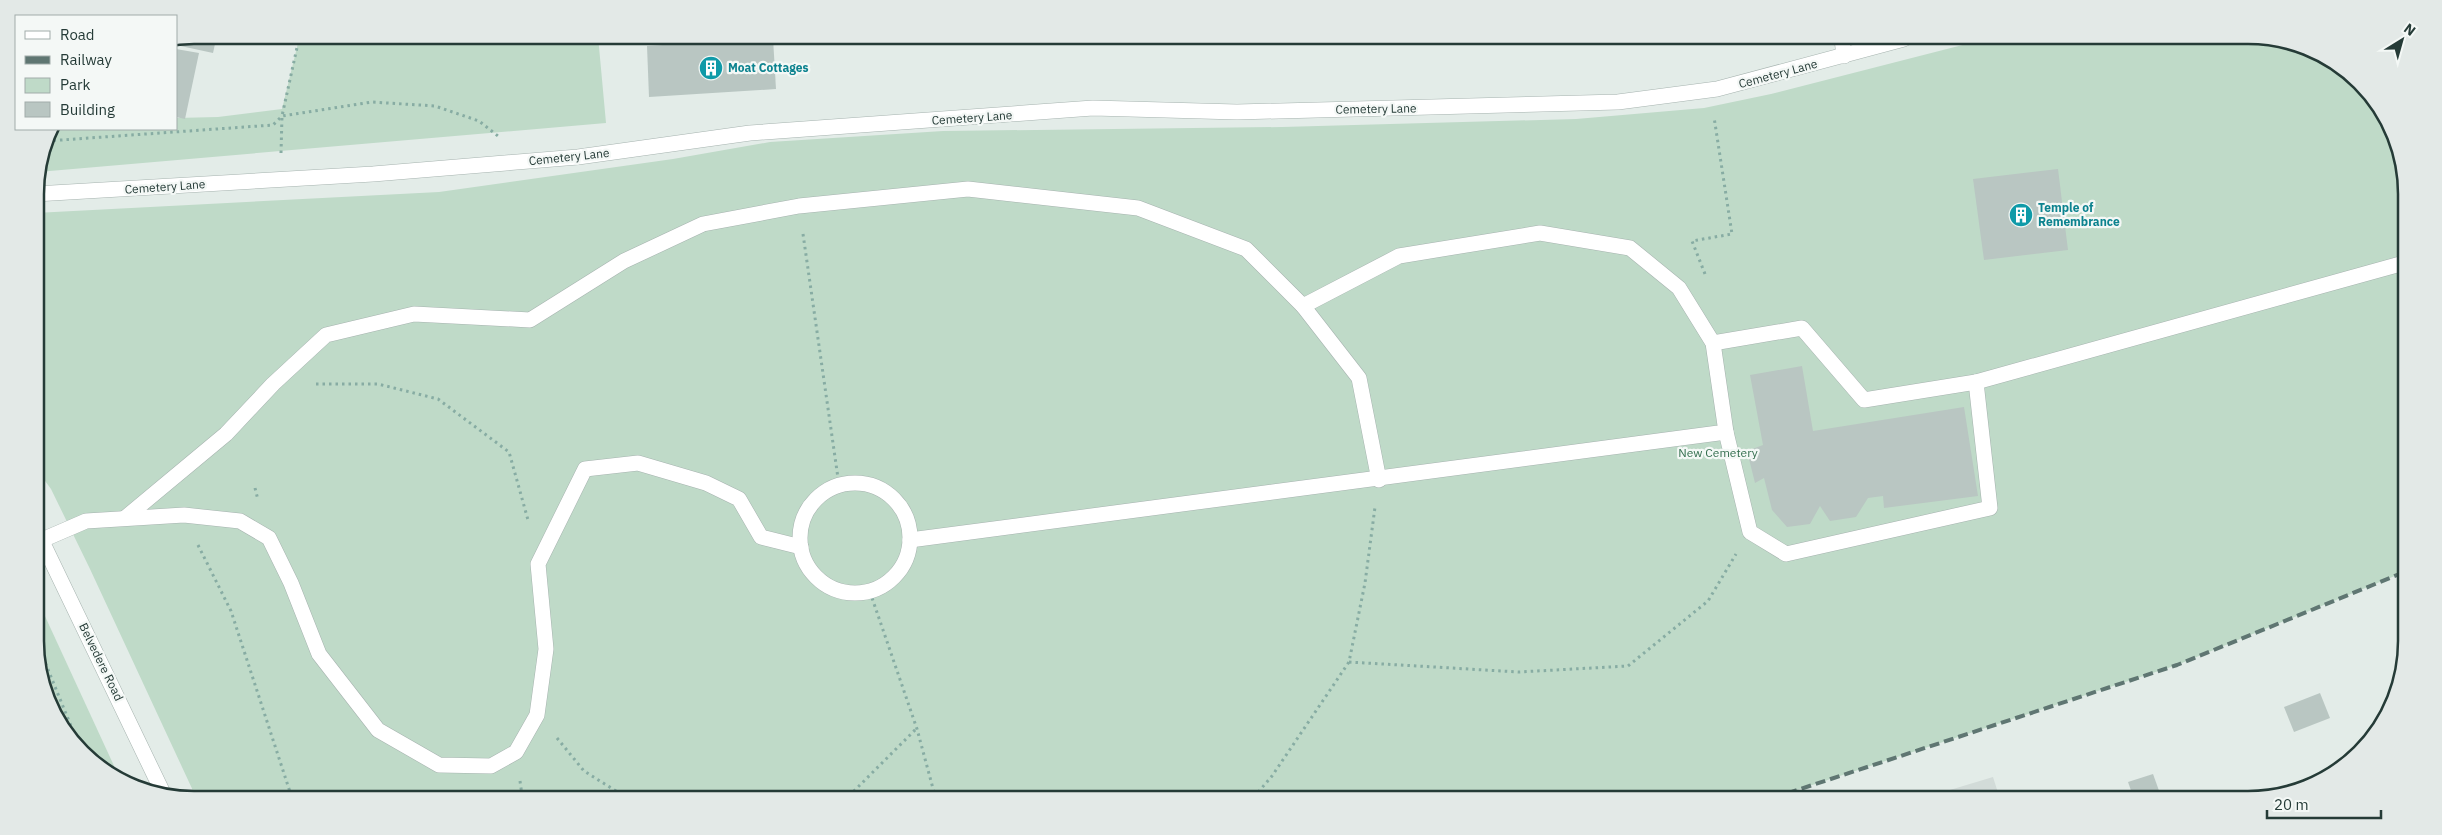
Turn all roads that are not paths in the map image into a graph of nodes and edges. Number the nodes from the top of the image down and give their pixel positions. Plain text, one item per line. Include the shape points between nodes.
1 (1843, 44) edge
2 (1889, 44) edge
3 (1844, 56) junction
4 (44, 193) edge
5 (2398, 265) edge
6 (1303, 306) junction
7 (1713, 343) junction
8 (1976, 382) junction
9 (1726, 432) junction
10 (1379, 480) junction
11 (125, 518) junction
12 (44, 534) edge
13 (910, 540) junction
14 (44, 543) edge
15 (800, 547) junction
16 (161, 787) edge

1 - 3 street
2 - 3 street, Cemetery Lane
3 - 4 street, Cemetery Lane via 1717,89 1618,102 1237,112 1093,108 750,133 578,157
5 - 8 street
6 - 7 street via 1399,256 1540,233 1630,248 1679,288
6 - 10 street via 1359,378
6 - 11 street via 1246,249 1138,208 968,189 799,206 703,224 624,262 530,320 414,314 326,335 226,434
7 - 8 street via 1802,328 1864,400
7 - 9 street
8 - 9 street via 1990,508 1786,554 1750,532
9 - 10 street
10 - 13 street
11 - 12 street via 86,521
11 - 15 street via 184,515 240,521 269,538 319,654 378,730 439,765 490,766 516,752 537,715 546,649 538,564 585,469 638,463 706,483 739,499 760,537
13 - 15 street via 906,559 896,576 870,592 850,593 832,588 816,577 805,562
13 - 15 street via 904,513 892,498 876,488 858,483 839,486 820,496 808,510 801,528
14 - 16 street, Belvedere Road

